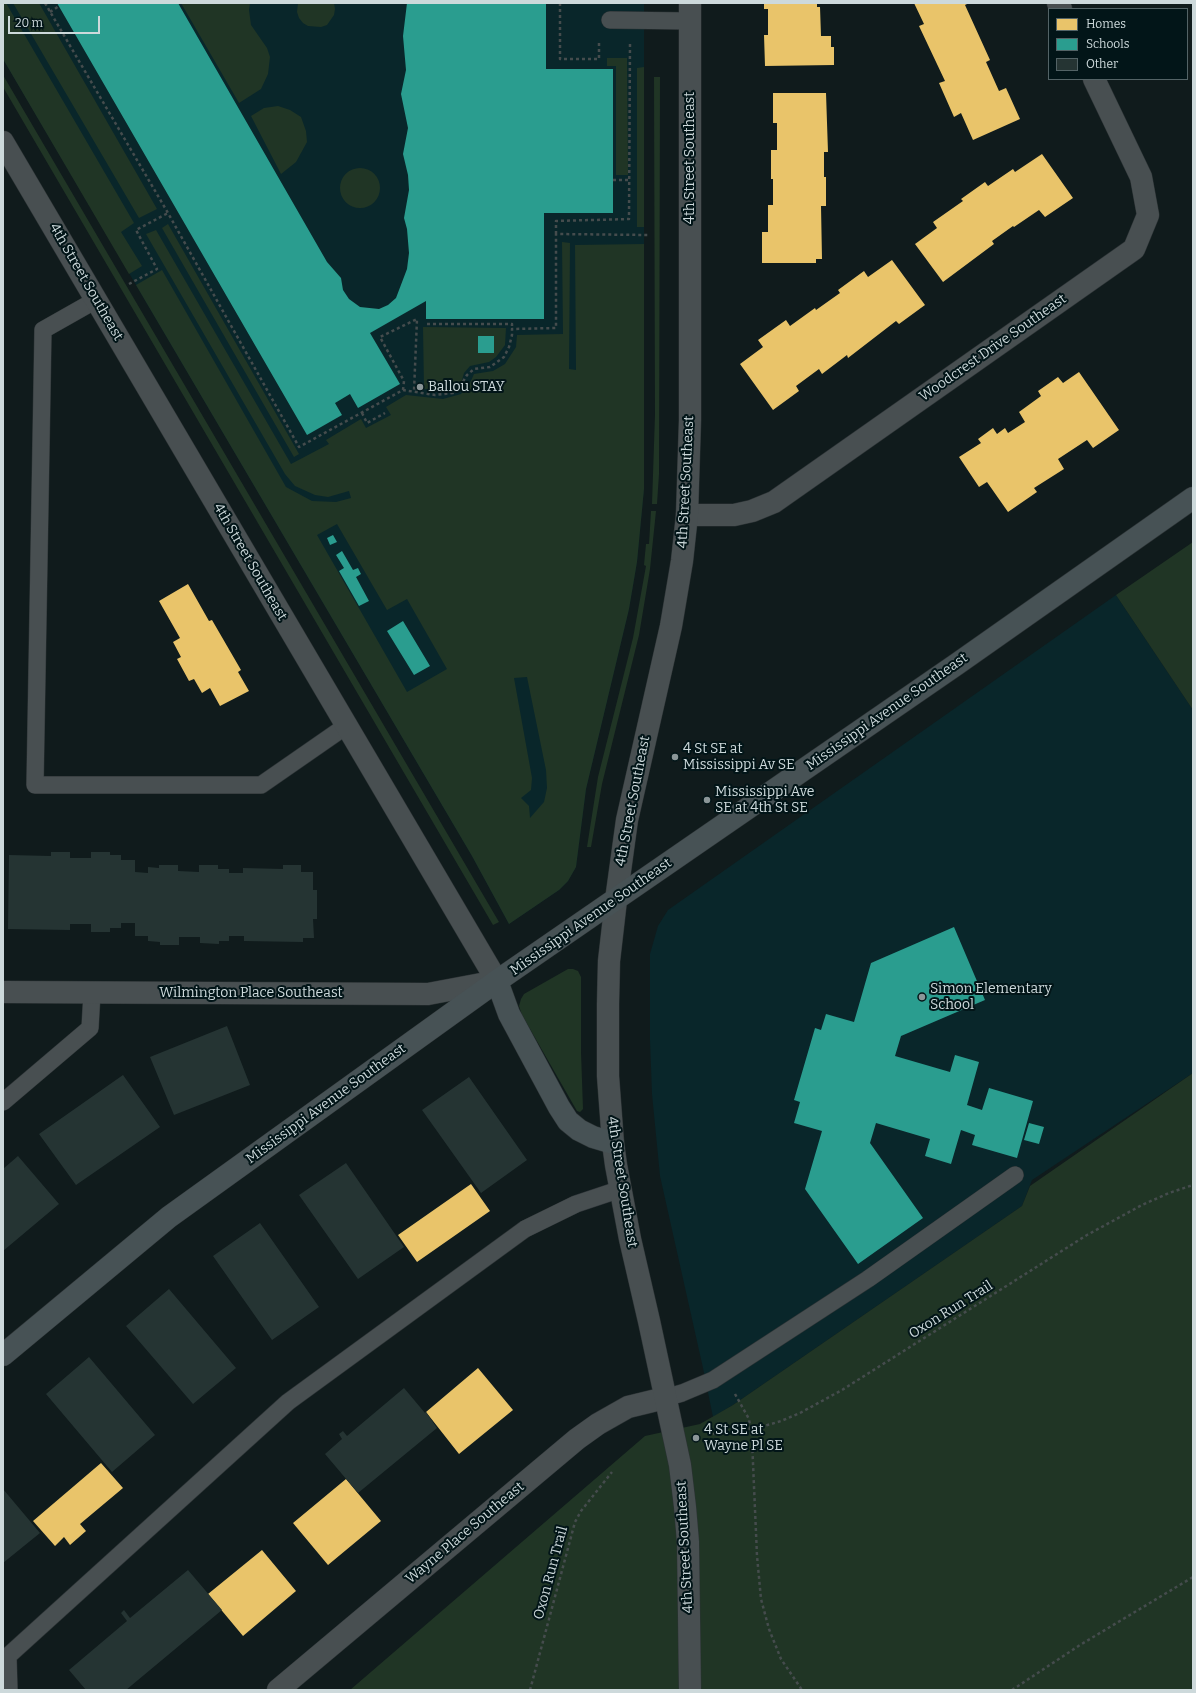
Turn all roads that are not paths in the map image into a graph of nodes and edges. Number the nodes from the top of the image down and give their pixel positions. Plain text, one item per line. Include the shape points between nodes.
1 (690, 12) edge
2 (610, 20) dead end
3 (1094, 80) edge
4 (3, 142) edge
5 (96, 300) junction
6 (1193, 498) edge
7 (687, 515) junction
8 (346, 726) junction
9 (616, 900) junction
10 (498, 981) junction
11 (3, 992) edge
12 (92, 993) junction
13 (3, 1102) edge
14 (613, 1143) junction
15 (1015, 1175) dead end
16 (621, 1189) junction
17 (3, 1355) edge
18 (665, 1398) junction
19 (9, 1690) edge
20 (278, 1690) edge
21 (690, 1690) edge

1 - 2 lane via 631,21
1 - 7 street, 4th Street Southeast via 690,420
3 - 7 street, Woodcrest Drive Southeast via 1141,177 1148,215 1134,249 774,502 734,515
4 - 5 street, 4th Street Southeast
5 - 8 street, 4th Street Southeast
5 - 8 lane via 43,330 36,785 260,785
6 - 9 main road, Mississippi Avenue Southeast
7 - 9 street, 4th Street Southeast via 671,626 627,820
8 - 10 street, 4th Street Southeast
9 - 10 main road, Mississippi Avenue Southeast
9 - 14 street, 4th Street Southeast via 609,961 608,1004 608,1076
10 - 12 street, Wilmington Place Southeast via 428,994
10 - 14 main road via 509,1014 568,1121 593,1137
10 - 17 main road, Mississippi Avenue Southeast via 169,1217
11 - 12 street, Wilmington Place Southeast
12 - 13 lane via 90,1028
14 - 16 street, 4th Street Southeast
15 - 18 lane via 868,1279 719,1376 704,1385
16 - 18 street, 4th Street Southeast
16 - 19 lane via 576,1204 525,1229 288,1402 8,1656
18 - 20 street, Wayne Place Southeast via 628,1407 577,1439
18 - 21 street, 4th Street Southeast via 680,1465 686,1521

